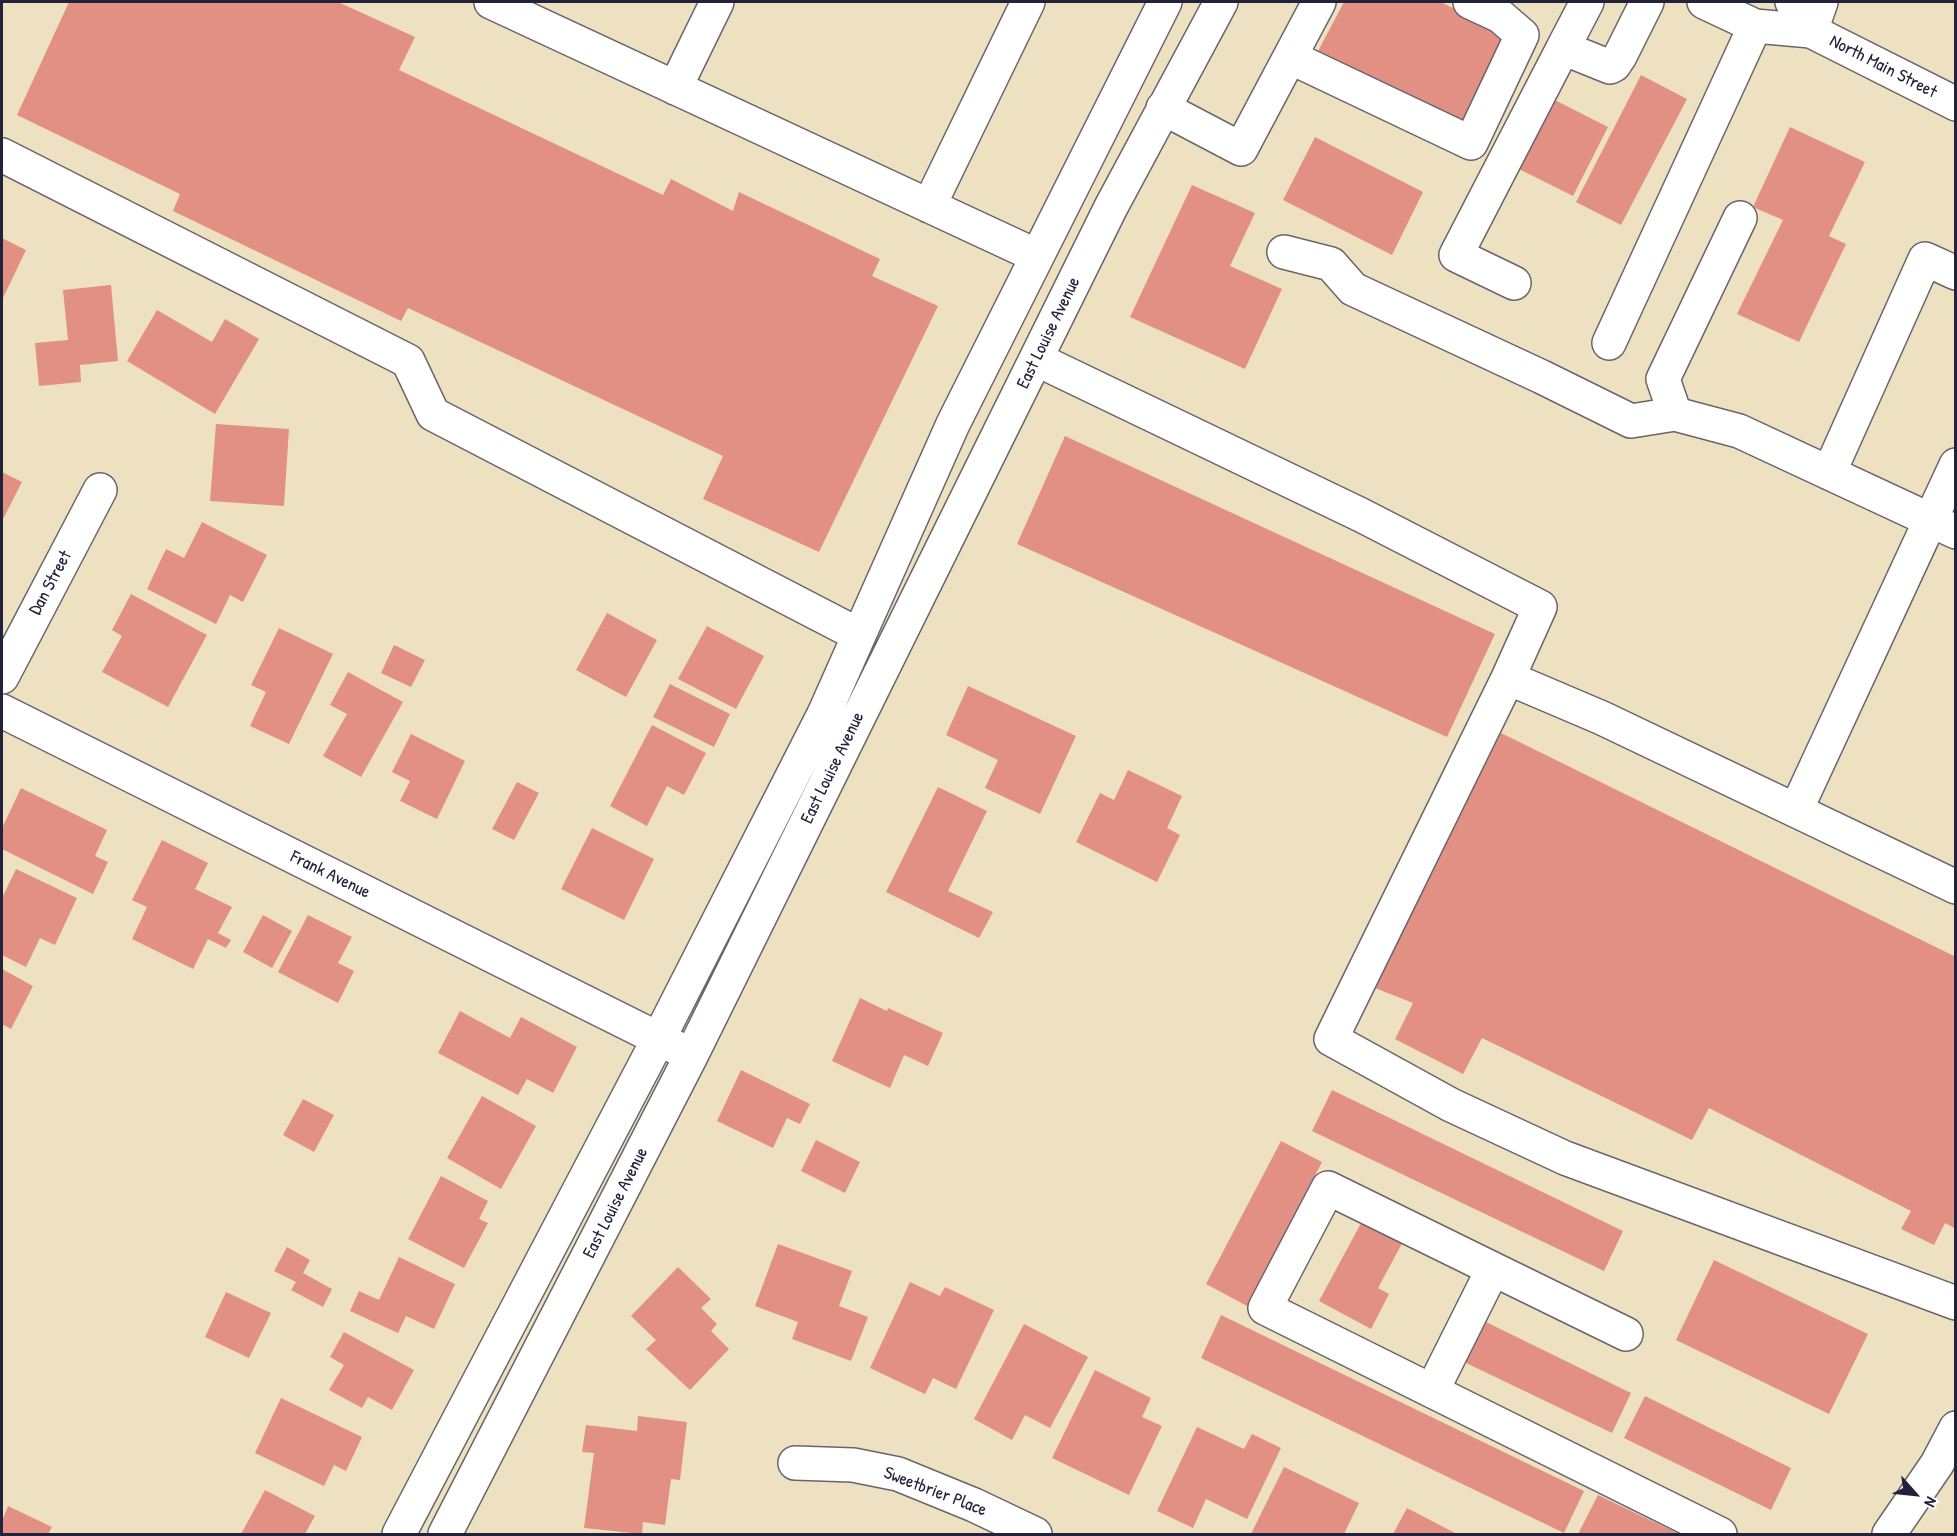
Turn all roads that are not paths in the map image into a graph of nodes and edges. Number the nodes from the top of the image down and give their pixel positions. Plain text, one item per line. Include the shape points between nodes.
1 (491, 2) edge
2 (717, 2) edge
3 (1028, 2) edge
4 (1165, 2) edge
5 (1221, 2) edge
6 (1319, 2) edge
7 (1470, 2) edge
8 (1587, 2) edge
9 (1647, 2) edge
10 (1704, 2) edge
11 (1792, 2) edge
12 (1816, 16) edge
13 (1755, 26) junction
14 (1563, 48) junction
15 (1290, 57) junction
16 (675, 87) junction
17 (1956, 104) edge
18 (1163, 108) junction
19 (2, 155) edge
20 (929, 206) junction
21 (1740, 218) dead end
22 (1284, 252) dead end
23 (1036, 256) junction
24 (1956, 273) edge
25 (1514, 283) dead end
26 (1609, 344) dead end
27 (1036, 359) junction
28 (1675, 414) junction
29 (1956, 465) edge
30 (1829, 473) junction
31 (100, 490) dead end
32 (1943, 526) edge
33 (859, 635) junction
34 (2, 677) edge
35 (1508, 678) junction
36 (2, 711) edge
37 (1796, 810) junction
38 (1956, 887) edge
39 (659, 1038) junction
40 (692, 1056) junction
41 (1493, 1269) junction
42 (1956, 1304) edge
43 (1626, 1334) dead end
44 (1432, 1391) junction
45 (1956, 1428) edge
46 (795, 1463) dead end
47 (399, 1534) edge
48 (445, 1534) edge
49 (1035, 1534) edge
50 (1720, 1534) edge
51 (1889, 1534) edge

1 - 16 street
2 - 16 street
3 - 20 street
4 - 23 street, East Louise Avenue
5 - 18 street, East Louise Avenue
6 - 15 street
7 - 15 street via 1500,16 1522,35 1471,143
8 - 14 street
9 - 14 street via 1614,65 1610,67
10 - 13 street, North Main Street
11 - 12 street, North Main Street
12 - 13 street, North Main Street
12 - 17 street, North Main Street
13 - 26 street
14 - 25 street via 1456,255
15 - 18 street via 1241,149
16 - 20 street
18 - 27 street, East Louise Avenue
19 - 33 street via 408,360 433,414
20 - 23 street
21 - 28 street via 1663,379
22 - 28 street via 1331,264 1353,288 1631,422
23 - 33 street, East Louise Avenue via 953,424
24 - 30 street via 1924,259
27 - 35 street via 1361,515 1540,607
27 - 40 street, East Louise Avenue
28 - 30 street via 1739,430
29 - 32 street
30 - 32 street
31 - 34 street, Dan Street
32 - 37 street
33 - 39 street, East Louise Avenue via 824,714
35 - 37 street
35 - 42 street via 1331,1040 1451,1105 1565,1158
36 - 39 street, Frank Avenue
37 - 38 street
39 - 40 street, Frank Avenue
39 - 47 street, East Louise Avenue
40 - 48 street, East Louise Avenue
41 - 43 street
41 - 44 street
41 - 44 street via 1328,1188 1265,1308
44 - 50 street
45 - 51 street via 1937,1464
46 - 49 street, Sweetbrier Place via 853,1465 898,1474

